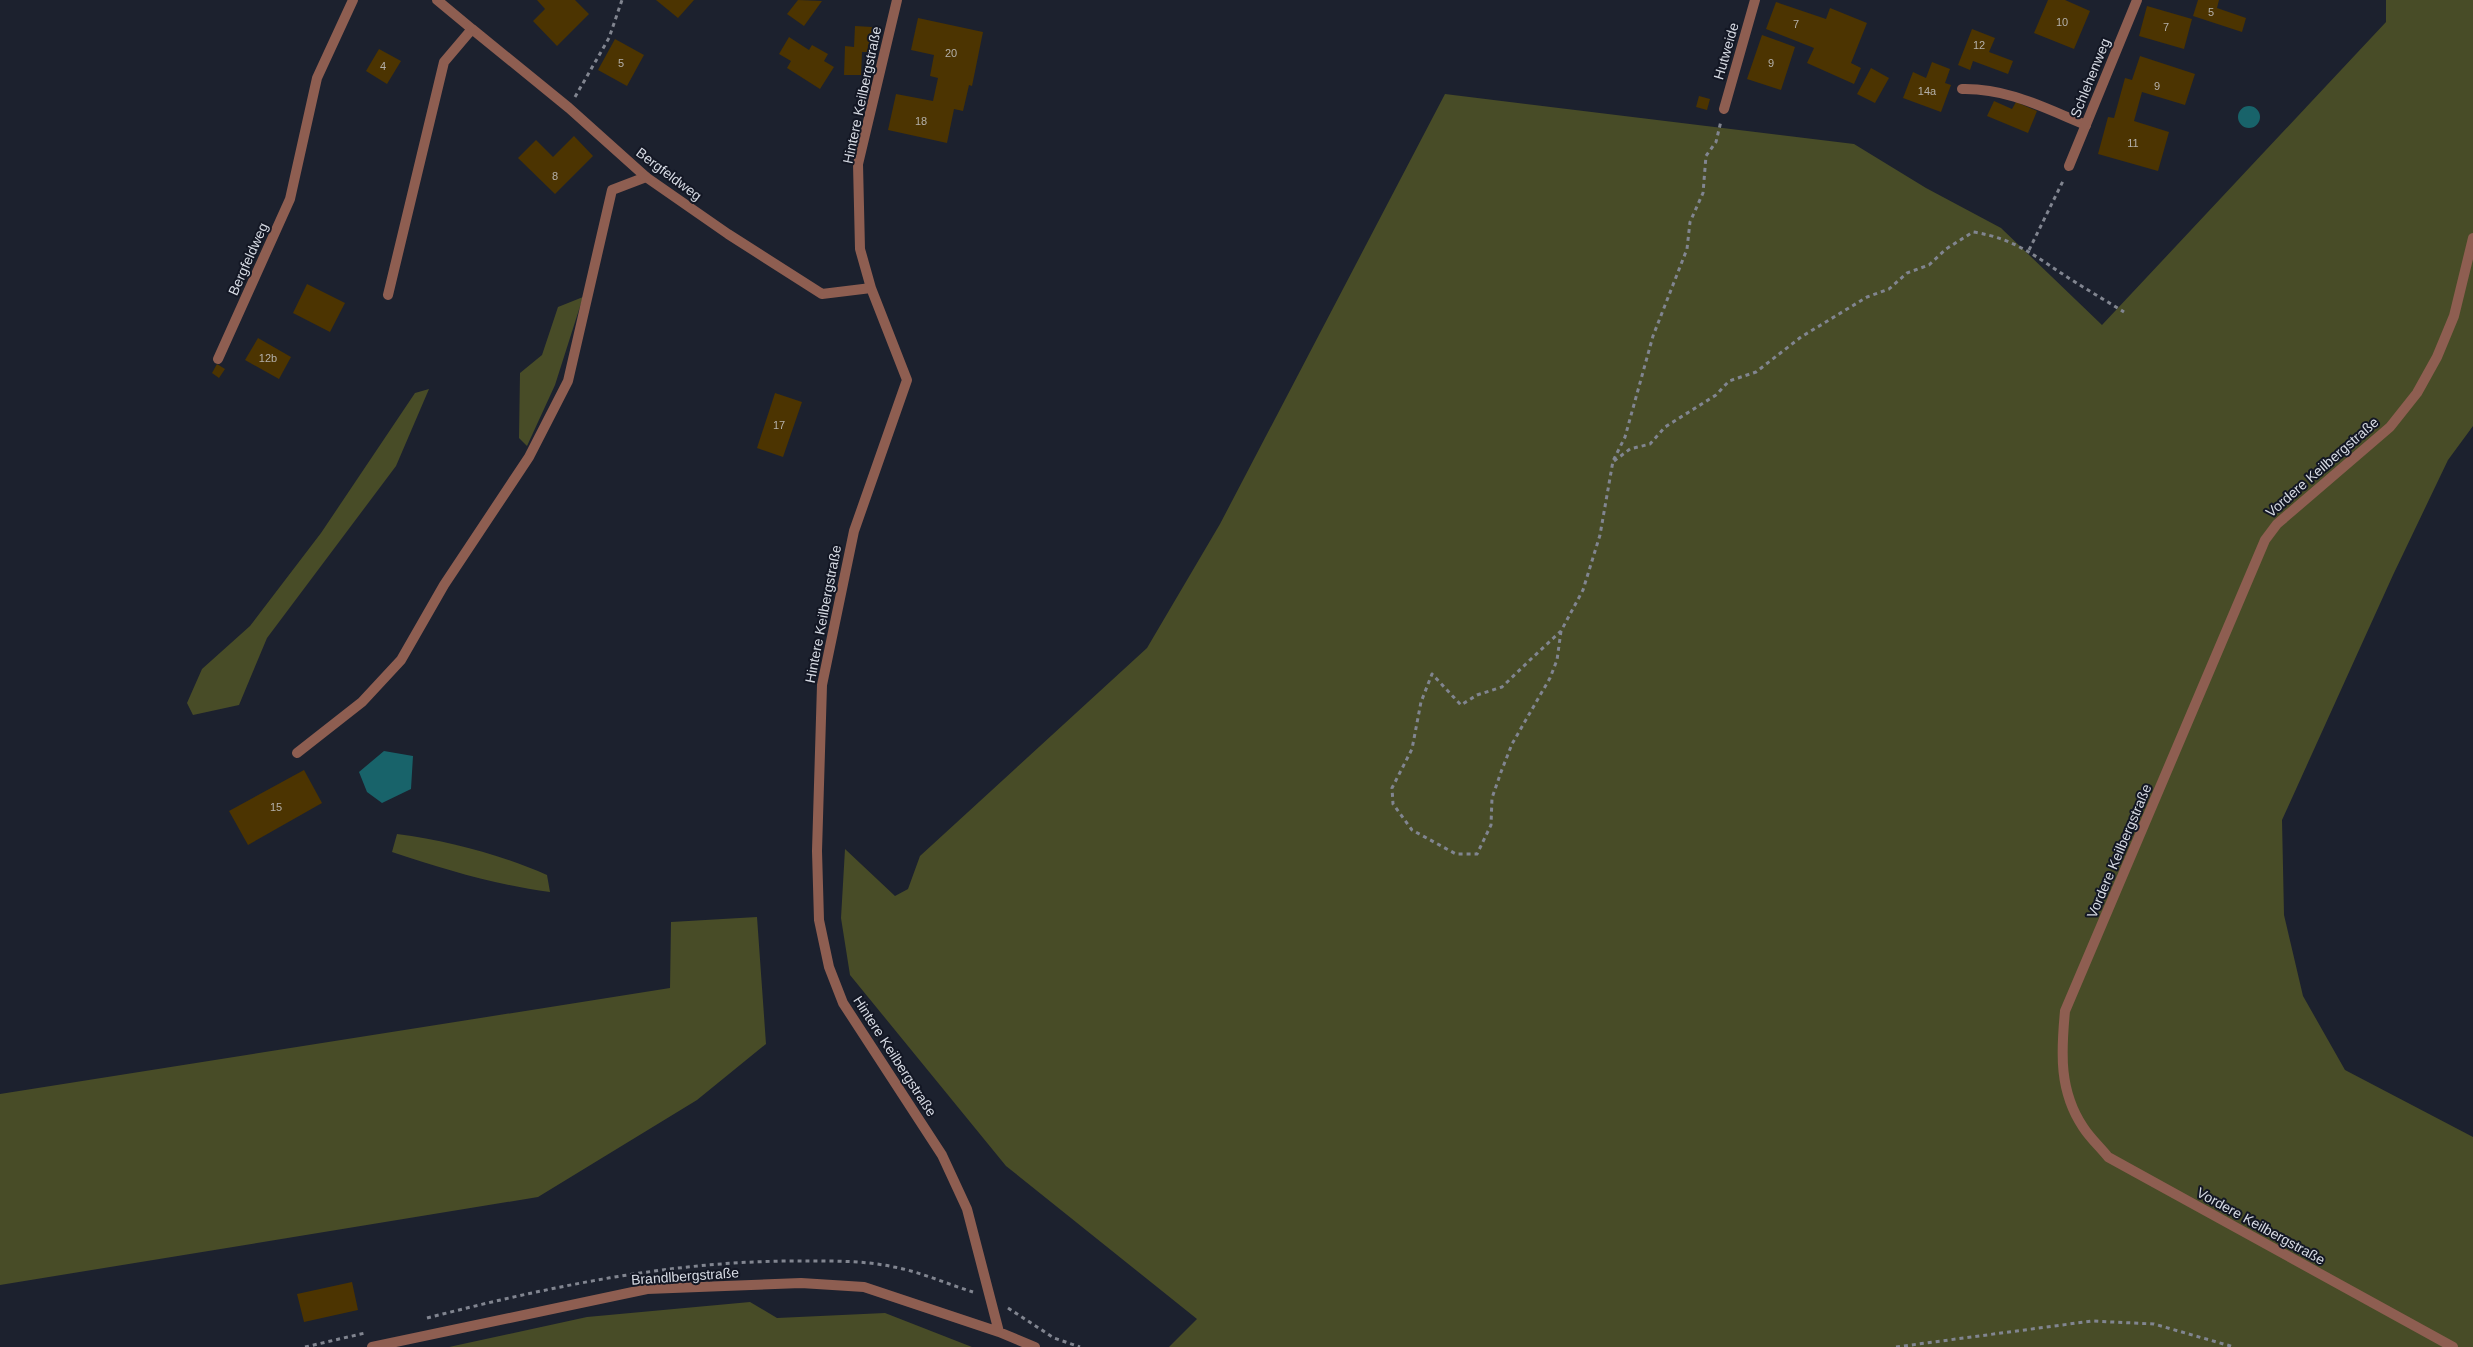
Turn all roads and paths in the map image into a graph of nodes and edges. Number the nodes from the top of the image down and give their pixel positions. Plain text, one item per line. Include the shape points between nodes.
1 (353, 0) edge
2 (437, 0) edge
3 (622, 0) edge
4 (897, 0) edge
5 (1755, 0) edge
6 (2137, 0) edge
7 (472, 28) junction
8 (1962, 89) dead end
9 (569, 108) junction
10 (1724, 109) joint
11 (2086, 125) junction
12 (2069, 166) joint
13 (646, 177) junction
14 (2473, 238) edge
15 (2029, 250) junction
16 (871, 288) junction
17 (388, 295) dead end
18 (2124, 312) dead end
19 (218, 359) dead end
20 (1613, 461) junction
21 (1561, 631) junction
22 (297, 753) dead end
23 (999, 1332) junction
24 (372, 1347) edge
25 (1035, 1347) edge
26 (1896, 1347) edge
27 (2234, 1347) edge
28 (2453, 1347) edge

1 - 19 street, Bergfeldweg via 317,78 290,199
2 - 7 street, Bergfeldweg
3 - 9 path via 609,38
4 - 16 street, Hintere Keilbergstraße via 858,164 860,249
5 - 10 street, Hutweide
6 - 11 street, Schlehenweg
7 - 9 street, Bergfeldweg
7 - 17 street via 444,62
8 - 11 street via 1987,89 2026,100
9 - 13 street, Bergfeldweg
10 - 20 path via 1716,142 1706,156 1704,194 1690,222 1687,249 1653,336 1625,437
11 - 12 street, Schlehenweg
12 - 15 path
13 - 16 street, Bergfeldweg via 822,294
13 - 22 street via 612,190 568,381 529,457 444,585 401,660 362,702
14 - 28 street, Vordere Keilbergstraße via 2454,316 2417,393 2390,427 2277,524 2265,540 2065,1012 2061,1055 2067,1094 2083,1127 2108,1157
15 - 18 path
15 - 20 path via 1995,235 1973,232 1946,249 1929,265 1907,273 1889,289 1867,297 1800,337 1756,372 1729,381 1716,395 1665,427 1650,444 1630,449
16 - 23 street, Hintere Keilbergstraße via 907,380 854,531 822,685 817,852 819,920 828,967 843,1002 942,1155 967,1209
20 - 21 path via 1600,535 1583,590
21 - 21 path via 1502,686 1460,705 1432,674 1421,702 1412,749 1392,788 1393,804 1412,830 1456,854 1477,854 1491,825 1492,798 1512,744 1557,660
23 - 24 street, Brandlbergstraße via 864,1287 801,1283 647,1289
23 - 25 street, Brandlbergstraße
26 - 27 path via 2092,1321 2154,1324

